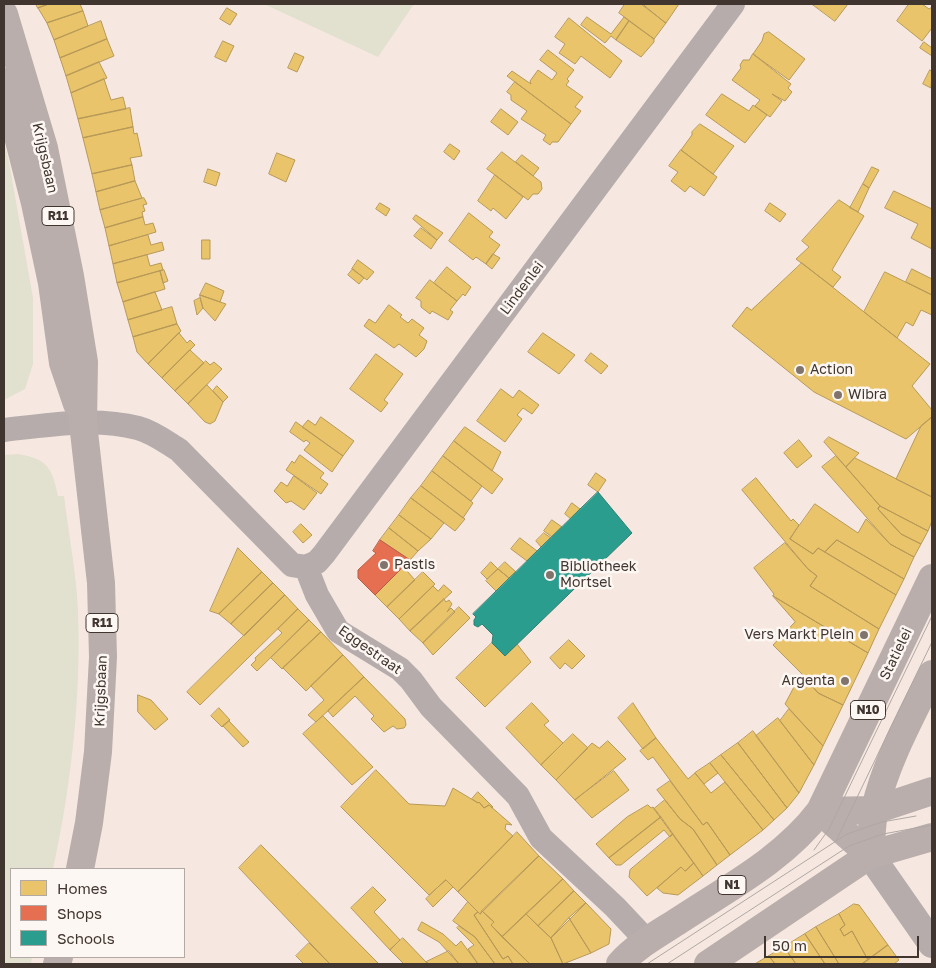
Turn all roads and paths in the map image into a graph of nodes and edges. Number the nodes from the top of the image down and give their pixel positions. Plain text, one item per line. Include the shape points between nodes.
1 (733, 4) edge
2 (4, 14) edge
3 (4, 82) edge
4 (83, 423) junction
5 (4, 430) edge
6 (306, 567) junction
7 (932, 578) edge
8 (932, 674) edge
9 (898, 746) junction
10 (932, 791) edge
11 (820, 810) junction
12 (874, 810) junction
13 (932, 837) edge
14 (870, 855) junction
15 (80, 868) edge
16 (647, 941) junction
17 (932, 944) edge
18 (620, 964) edge
19 (708, 964) edge

1 - 6 street, Lindenlei via 324,554
2 - 4 main road, Krijgsbaan / R11 via 44,148 70,276 84,362
3 - 4 main road, Krijgsbaan / R11 via 36,203 64,363
4 - 5 street
4 - 6 street via 138,428 158,436 179,450 292,565
4 - 15 main road, Krijgsbaan / R11 via 100,583 103,656 98,752 90,823
6 - 16 street, Eggestraat via 317,595 338,631 400,669 411,680 431,707 518,796 541,838
7 - 11 main road, Statielei / N10
8 - 9 main road
9 - 10 main road via 898,767 905,777
9 - 12 main road
10 - 12 main road
11 - 12 main road
11 - 14 main road
11 - 16 main road, N1 via 804,831 774,858
12 - 14 main road
13 - 14 main road
14 - 17 street
14 - 19 main road
16 - 18 main road, N1

